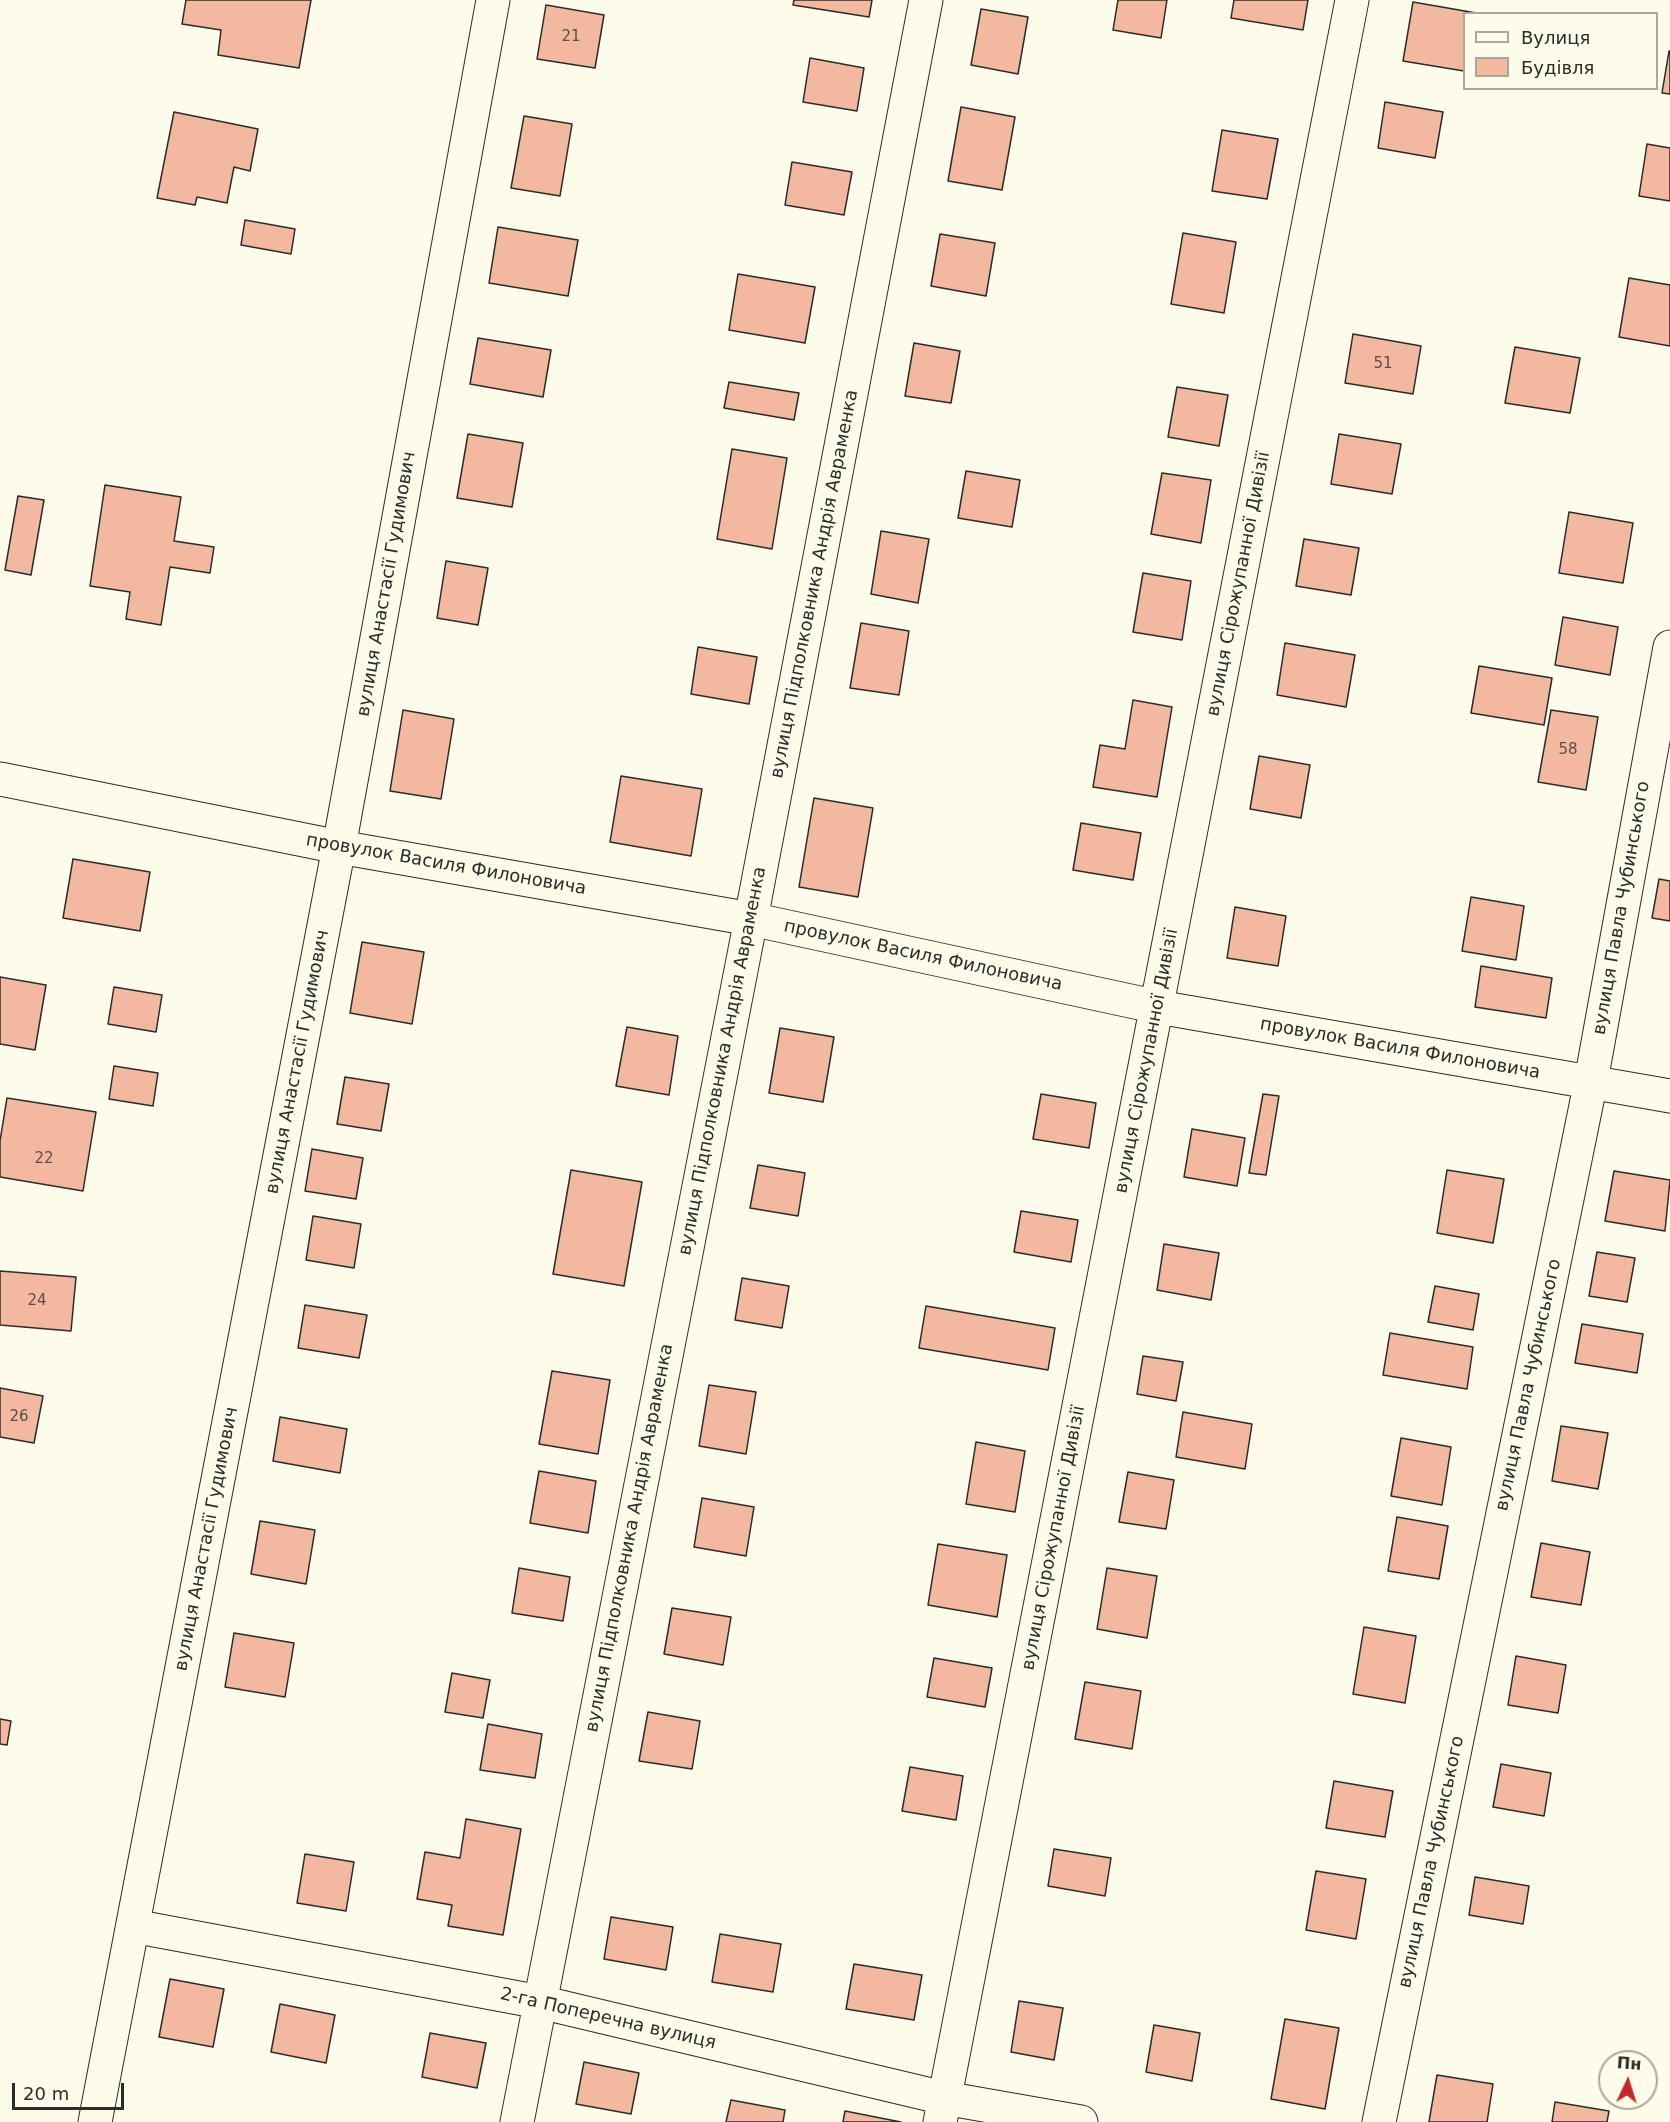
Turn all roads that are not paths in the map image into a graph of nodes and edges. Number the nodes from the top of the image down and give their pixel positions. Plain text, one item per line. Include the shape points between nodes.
1 (493, 0) edge
2 (926, 0) edge
3 (1352, 0) edge
4 (1670, 647) edge
5 (0, 779) edge
6 (339, 847) junction
7 (751, 919) junction
8 (1158, 1007) junction
9 (1591, 1081) junction
10 (1670, 1096) edge
11 (133, 1926) junction
12 (540, 2002) junction
13 (942, 2110) edge
14 (94, 2122) edge
15 (517, 2122) edge
16 (1081, 2122) edge
17 (1379, 2122) edge

1 - 6 street, вулиця Анастасії Гудимович
2 - 7 street, вулиця Підполковника Андрія Авраменка
3 - 8 street, вулиця Сірожупанної Дивізії
4 - 9 street, вулиця Павла Чубинського
5 - 6 street, провулок Василя Филоновича
6 - 7 street, провулок Василя Филоновича
6 - 11 street, вулиця Анастасії Гудимович
7 - 8 street, провулок Василя Филоновича
7 - 12 street, вулиця Підполковника Андрія Авраменка
8 - 9 street, провулок Василя Филоновича
8 - 13 street, вулиця Сірожупанної Дивізії
9 - 10 street, провулок Василя Филоновича
9 - 17 street, вулиця Павла Чубинського
11 - 12 street, 2-га Поперечна вулиця
11 - 14 street, вулиця Анастасії Гудимович
12 - 13 street, 2-га Поперечна вулиця
12 - 15 street, вулиця Підполковника Андрія Авраменка
13 - 16 street, 2-га Поперечна вулиця

